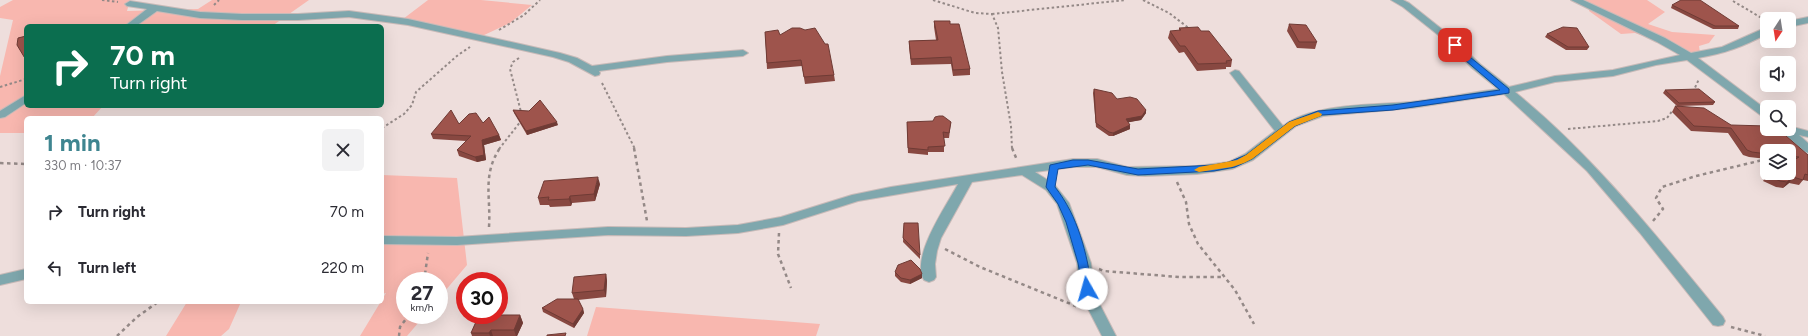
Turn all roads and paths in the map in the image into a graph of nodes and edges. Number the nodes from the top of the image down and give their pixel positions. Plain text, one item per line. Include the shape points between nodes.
1 (137, 0) edge
2 (540, 0) edge
3 (933, 0) edge
4 (1126, 0) edge
5 (1144, 0) edge
6 (1396, 0) edge
7 (1576, 0) edge
8 (1733, 1) dead end
9 (155, 8) junction
10 (992, 14) junction
11 (1760, 17) edge
12 (1808, 20) edge
13 (1796, 23) edge
14 (133, 24) edge
15 (1192, 31) edge
16 (1760, 33) edge
17 (482, 39) junction
18 (530, 49) junction
19 (743, 53) dead end
20 (1689, 56) junction
21 (1705, 68) junction
22 (593, 71) junction
23 (1235, 73) dead end
24 (24, 81) edge
25 (0, 87) edge
26 (1506, 91) junction
27 (1693, 96) edge
28 (24, 99) edge
29 (1679, 108) edge
30 (1760, 109) edge
31 (1, 115) edge
32 (384, 125) edge
33 (1551, 130) junction
34 (1796, 131) edge
35 (1282, 132) junction
36 (1808, 134) edge
37 (1793, 136) edge
38 (1808, 149) edge
39 (1760, 161) edge
40 (0, 163) edge
41 (24, 164) edge
42 (1053, 167) junction
43 (1023, 170) junction
44 (1172, 171) junction
45 (968, 178) junction
46 (1050, 187) junction
47 (783, 221) junction
48 (1645, 230) junction
49 (649, 231) junction
50 (488, 239) junction
51 (384, 240) edge
52 (430, 241) junction
53 (932, 243) junction
54 (1084, 263) junction
55 (425, 272) edge
56 (24, 274) edge
57 (929, 277) dead end
58 (1223, 277) junction
59 (0, 280) edge
60 (791, 288) dead end
61 (155, 304) edge
62 (1100, 318) junction
63 (1718, 321) joint
64 (402, 324) edge
65 (1254, 324) dead end
66 (117, 336) edge
67 (399, 336) edge
68 (1109, 336) edge
69 (1765, 336) edge

1 - 9 street via 130,4
2 - 17 path via 524,15
3 - 10 path via 978,15
4 - 10 path
5 - 15 path via 1170,13
6 - 26 street via 1445,36
7 - 20 street
8 - 11 path
9 - 14 street
9 - 17 street via 200,15 242,17 349,14 408,22
10 - 43 path via 998,28 1012,148
12 - 13 street
16 - 20 street via 1732,47
17 - 18 street
17 - 32 path via 427,81 416,92 415,101 408,112
18 - 22 street via 573,60
18 - 50 path via 514,62 510,69 522,118 490,164
19 - 22 street via 667,59
20 - 21 street
20 - 26 street via 1613,73 1555,79
21 - 27 path via 1694,88
21 - 30 street
22 - 49 path via 601,81 635,150
23 - 35 street
24 - 25 path
26 - 33 street
26 - 35 street via 1393,108 1321,113 1292,124
28 - 31 street
29 - 33 path via 1673,110 1667,118 1658,121
33 - 48 street via 1590,168
34 - 36 street
35 - 44 street via 1249,157 1236,163
37 - 38 street
39 - 48 path via 1662,187 1656,198 1663,208
40 - 41 path
42 - 43 street
42 - 44 street via 1088,163 1138,172
42 - 46 street
43 - 45 street
43 - 46 street
44 - 58 path via 1186,202 1189,224 1195,237
45 - 47 street via 856,198
45 - 53 street
46 - 54 street via 1066,210
47 - 49 street via 738,229
47 - 60 path via 777,240 777,258
48 - 63 street
49 - 50 street
50 - 52 street
51 - 52 street
52 - 55 path
53 - 57 street
53 - 62 path via 980,267
54 - 58 path via 1104,271 1179,277
54 - 62 street via 1087,289
56 - 59 street
58 - 65 path via 1234,290
61 - 66 path
62 - 68 street
63 - 69 path
64 - 67 path

